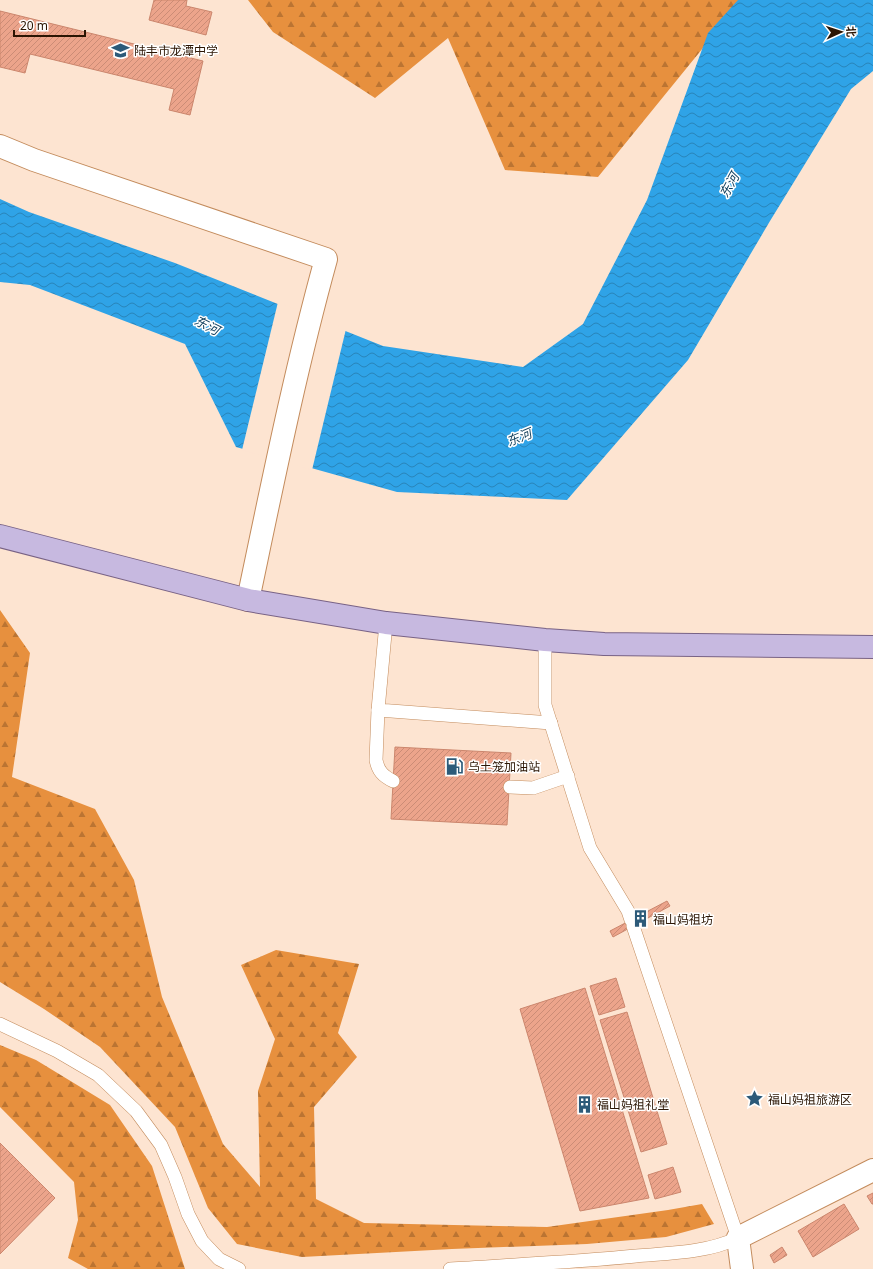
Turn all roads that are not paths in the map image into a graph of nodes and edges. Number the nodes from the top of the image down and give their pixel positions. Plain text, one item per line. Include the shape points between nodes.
1 (0, 146) edge
2 (0, 536) edge
3 (248, 600) junction
4 (386, 623) junction
5 (545, 640) junction
6 (873, 647) edge
7 (378, 710) junction
8 (551, 723) junction
9 (568, 776) junction
10 (393, 781) dead end
11 (510, 787) dead end
12 (0, 1024) edge
13 (873, 1170) edge
14 (738, 1238) junction
15 (239, 1269) edge
16 (450, 1269) edge
17 (742, 1269) edge

1 - 3 street via 34,160 326,259 272,481
2 - 3 main road
3 - 4 main road
4 - 5 main road
4 - 7 lane
5 - 6 main road via 604,644
5 - 8 lane via 545,705
7 - 8 lane
7 - 10 lane via 377,767 384,776
8 - 9 lane
9 - 11 lane via 534,788
9 - 14 lane via 590,848 628,911
12 - 15 lane via 57,1051 98,1075 136,1111 161,1145 188,1214 202,1241 219,1259
13 - 14 street
14 - 16 lane via 708,1248 677,1252 598,1260
14 - 17 street

